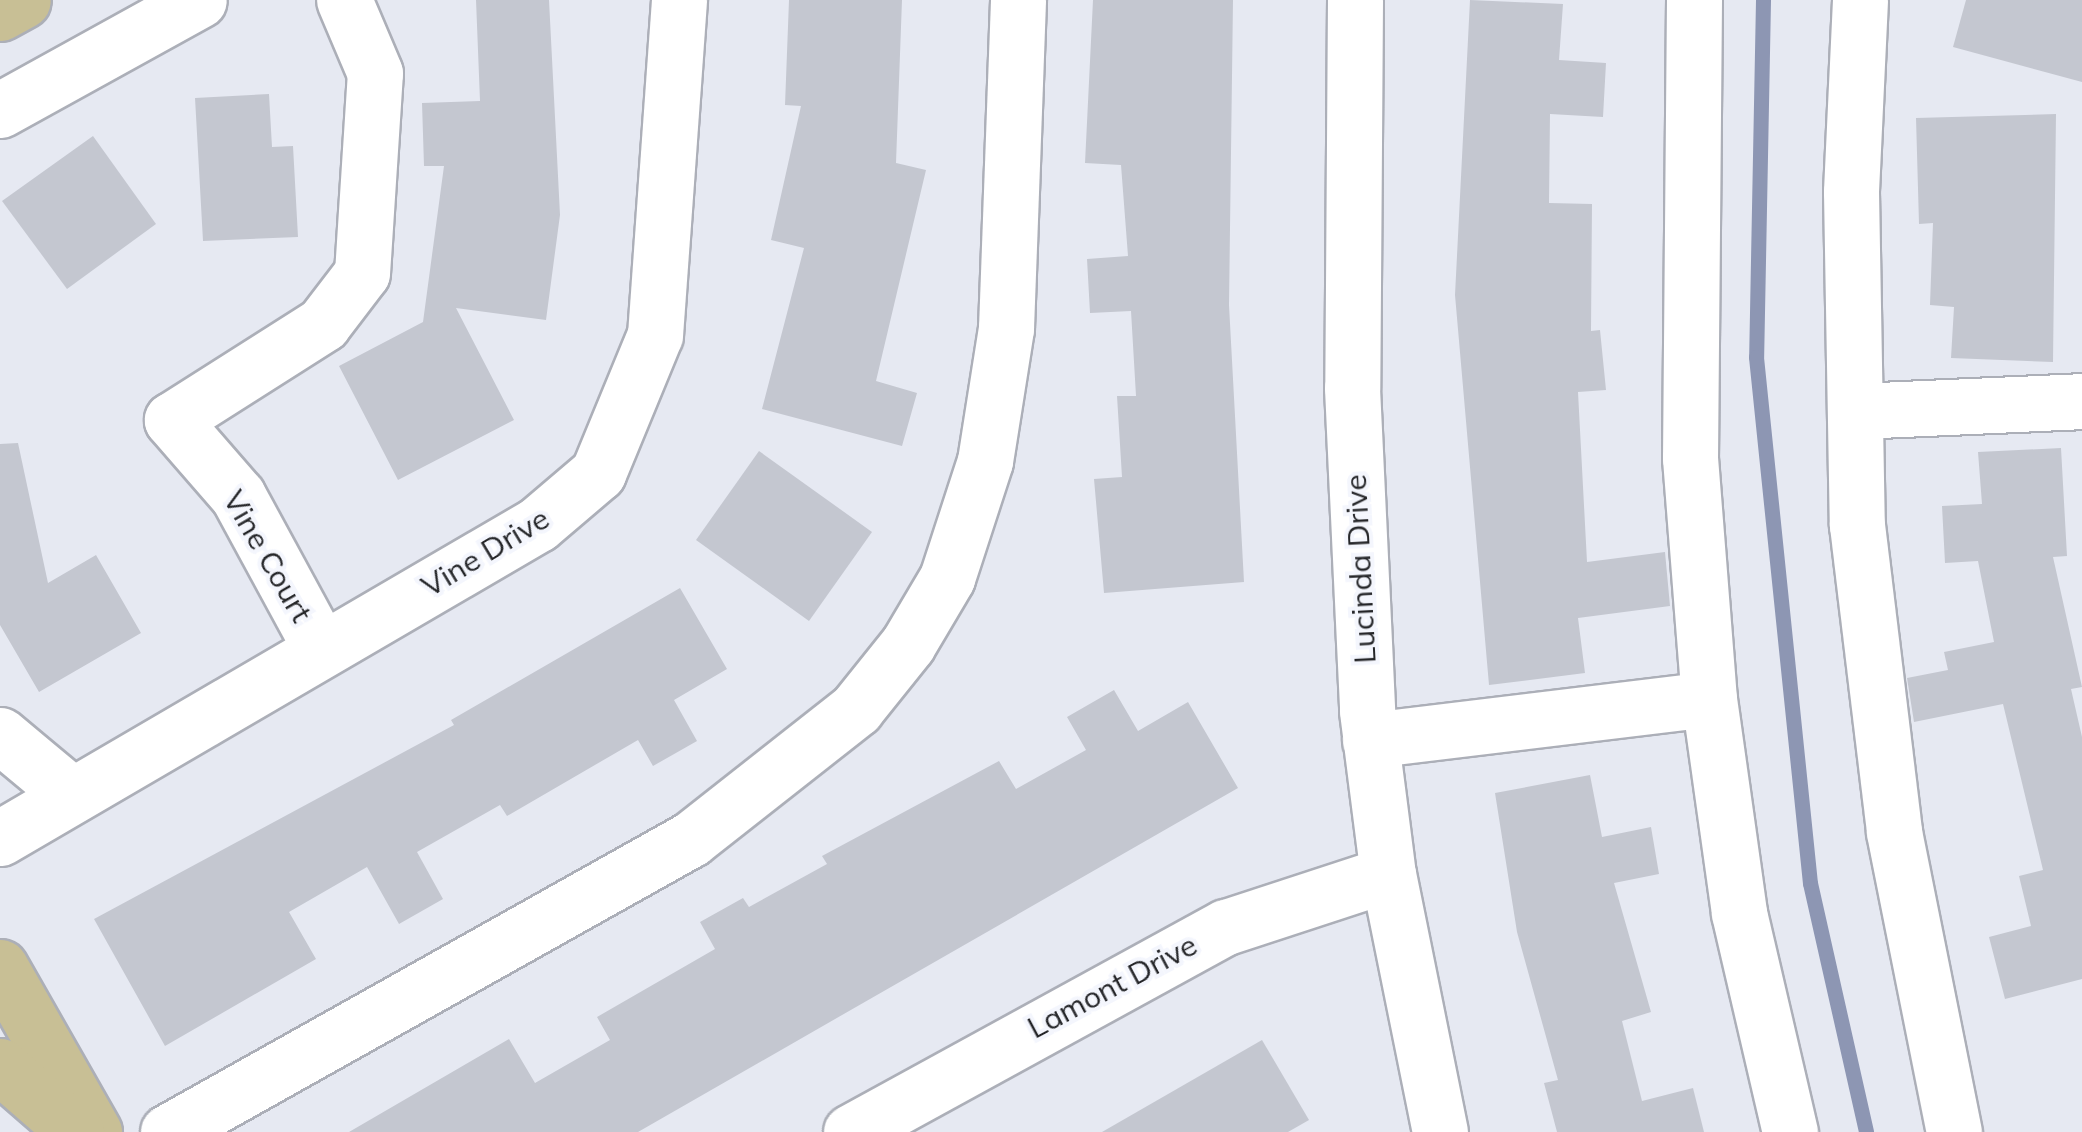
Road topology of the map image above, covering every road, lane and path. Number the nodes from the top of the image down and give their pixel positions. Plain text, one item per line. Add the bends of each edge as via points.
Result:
1 (23, 0) edge
2 (198, 0) edge
3 (344, 0) edge
4 (679, 0) edge
5 (1018, 0) edge
6 (1356, 0) edge
7 (1694, 0) edge
8 (1860, 0) edge
9 (0, 13) edge
10 (0, 110) edge
11 (2082, 400) edge
12 (1856, 411) junction
13 (321, 649) junction
14 (1709, 699) junction
15 (0, 735) edge
16 (1370, 740) junction
17 (72, 795) junction
18 (0, 838) edge
19 (1388, 874) junction
20 (0, 967) edge
21 (0, 1066) edge
22 (76, 1132) edge
23 (94, 1132) edge
24 (168, 1132) edge
25 (851, 1132) edge
26 (1440, 1132) edge
27 (1790, 1132) edge
28 (1954, 1132) edge

1 - 9 main road
2 - 10 street
3 - 13 street, Vine Court via 375,73 362,273 323,324 172,420 238,496
4 - 13 street, Vine Drive via 654,336 598,473 538,524
5 - 24 street via 1006,328 985,461 947,578 908,644 856,709 691,839
6 - 16 street, Lucinda Drive via 1352,388
7 - 14 street via 1690,458
8 - 12 street via 1851,192
11 - 12 street
12 - 28 street via 1857,525 1894,832
13 - 17 street, Vine Drive
14 - 16 street
14 - 27 street via 1739,913
15 - 17 street
16 - 19 street, Lucinda Drive
17 - 18 street, Vine Drive
19 - 25 street, Lamont Drive via 1226,927
19 - 26 street, Lucinda Drive
20 - 23 main road
21 - 22 main road

